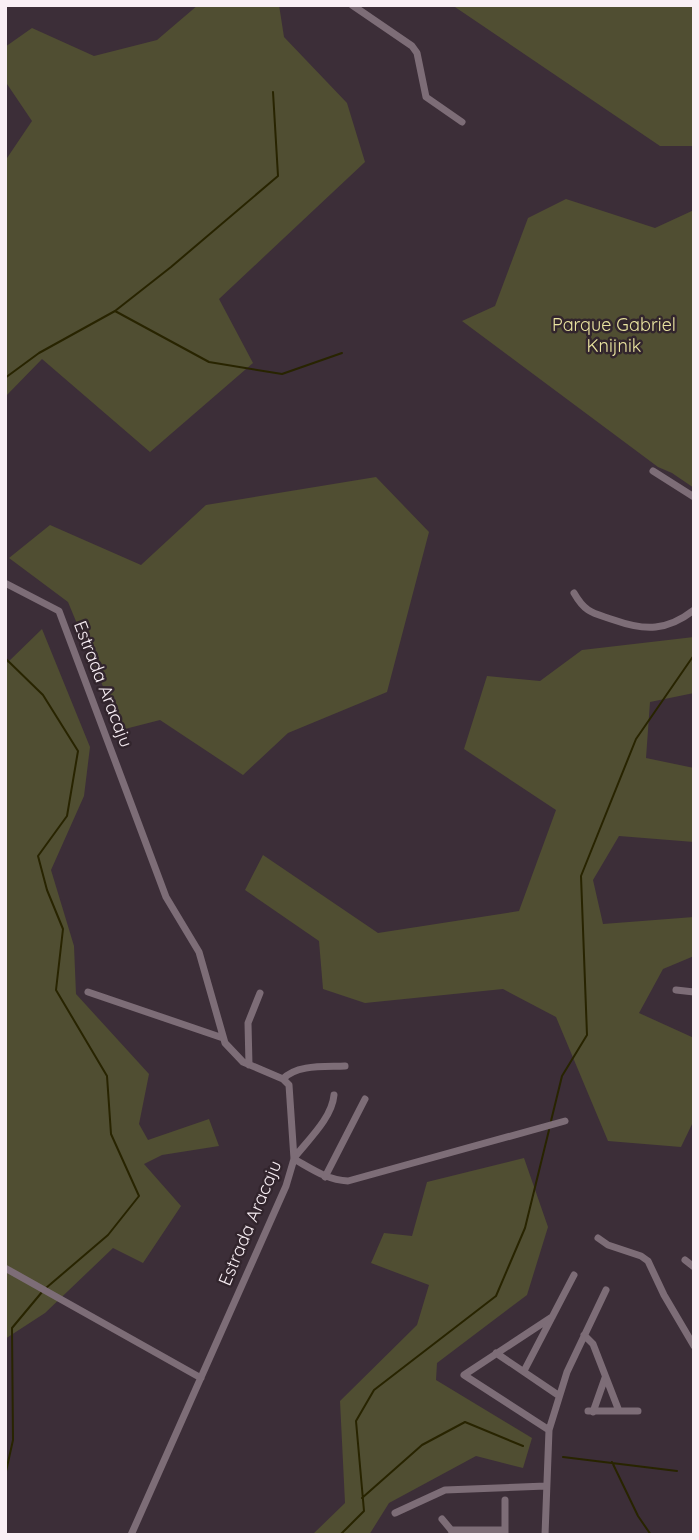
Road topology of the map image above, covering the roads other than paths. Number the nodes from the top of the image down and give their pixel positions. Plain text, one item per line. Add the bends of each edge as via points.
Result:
1 (352, 5) edge
2 (461, 122) dead end
3 (653, 471) dead end
4 (694, 497) edge
5 (5, 583) edge
6 (574, 593) dead end
7 (694, 610) edge
8 (676, 990) dead end
9 (88, 992) dead end
10 (694, 992) edge
11 (260, 993) dead end
12 (223, 1038) junction
13 (249, 1065) junction
14 (345, 1066) dead end
15 (283, 1079) junction
16 (334, 1094) dead end
17 (365, 1099) dead end
18 (565, 1121) dead end
19 (294, 1159) junction
20 (325, 1177) junction
21 (598, 1238) dead end
22 (685, 1260) dead end
23 (694, 1267) edge
24 (5, 1269) edge
25 (574, 1275) dead end
26 (606, 1290) dead end
27 (552, 1317) junction
28 (584, 1335) junction
29 (694, 1346) edge
30 (496, 1353) junction
31 (524, 1371) junction
32 (201, 1377) junction
33 (605, 1378) junction
34 (558, 1395) junction
35 (638, 1410) dead end
36 (619, 1411) junction
37 (549, 1430) junction
38 (546, 1486) junction
39 (505, 1500) dead end
40 (395, 1513) dead end
41 (442, 1519) dead end
42 (452, 1532) edge
43 (505, 1532) edge
44 (131, 1535) edge
45 (545, 1535) edge

1 - 2 street via 412,46 426,97
3 - 4 street
5 - 12 street, Estrada Aracaju via 59,611 166,897 199,952
6 - 7 street via 591,613 634,628 674,623
8 - 10 street
9 - 12 street
11 - 13 street via 248,1023
12 - 13 street, Estrada Aracaju
13 - 15 street, Estrada Aracaju
14 - 15 street via 300,1070
15 - 19 street, Estrada Aracaju via 289,1085
16 - 19 street via 328,1113
17 - 20 street
18 - 20 street via 366,1177 348,1181
19 - 20 street
19 - 32 street, Estrada Aracaju
21 - 29 street via 648,1261
22 - 23 street
24 - 32 street
25 - 27 street
26 - 28 street
27 - 30 street
27 - 31 street
28 - 33 street via 593,1344
28 - 34 street
30 - 31 street
30 - 37 street via 464,1375
31 - 34 street
32 - 44 street, Estrada Aracaju
33 - 36 street
33 - 36 street via 590,1411
34 - 37 street
35 - 36 street
37 - 38 street
38 - 40 street via 445,1490
38 - 45 street
39 - 43 street
41 - 42 street
42 - 43 street

